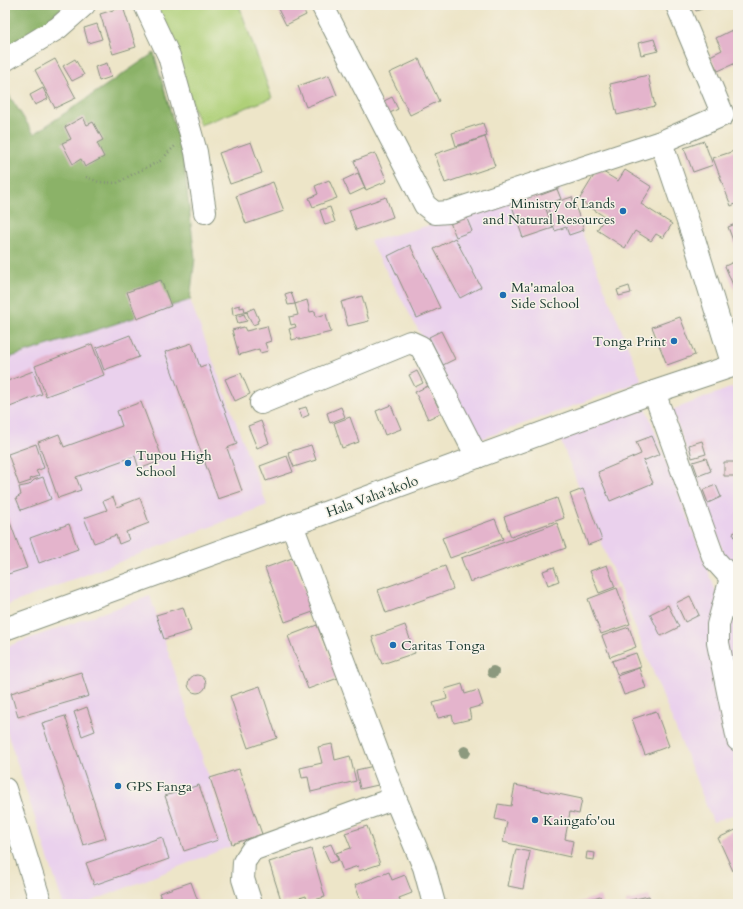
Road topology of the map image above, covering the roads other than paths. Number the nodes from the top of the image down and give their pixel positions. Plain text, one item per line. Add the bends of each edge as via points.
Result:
1 (84, 5) edge
2 (145, 5) edge
3 (322, 5) edge
4 (677, 5) edge
5 (5, 60) edge
6 (730, 113) edge
7 (661, 142) junction
8 (205, 212) dead end
9 (736, 365) edge
10 (654, 392) junction
11 (261, 403) dead end
12 (477, 457) junction
13 (292, 525) junction
14 (735, 577) edge
15 (5, 628) edge
16 (738, 740) edge
17 (5, 789) edge
18 (396, 798) junction
19 (41, 904) edge
20 (251, 904) edge
21 (434, 904) edge

1 - 5 street via 58,28
2 - 8 street via 169,56 196,152
3 - 7 street via 425,205 435,213 449,212
4 - 6 street
6 - 7 street
7 - 9 street
9 - 10 street, Hala Vaha'akolo
10 - 12 street, Hala Vaha'akolo
10 - 14 street via 714,559
11 - 12 street via 410,342 421,347
12 - 13 street, Hala Vaha'akolo
13 - 15 street, Hala Vaha'akolo
13 - 18 street
14 - 16 street via 718,625 718,642
17 - 19 street
18 - 20 street via 252,850 244,862 243,879
18 - 21 street via 424,867

